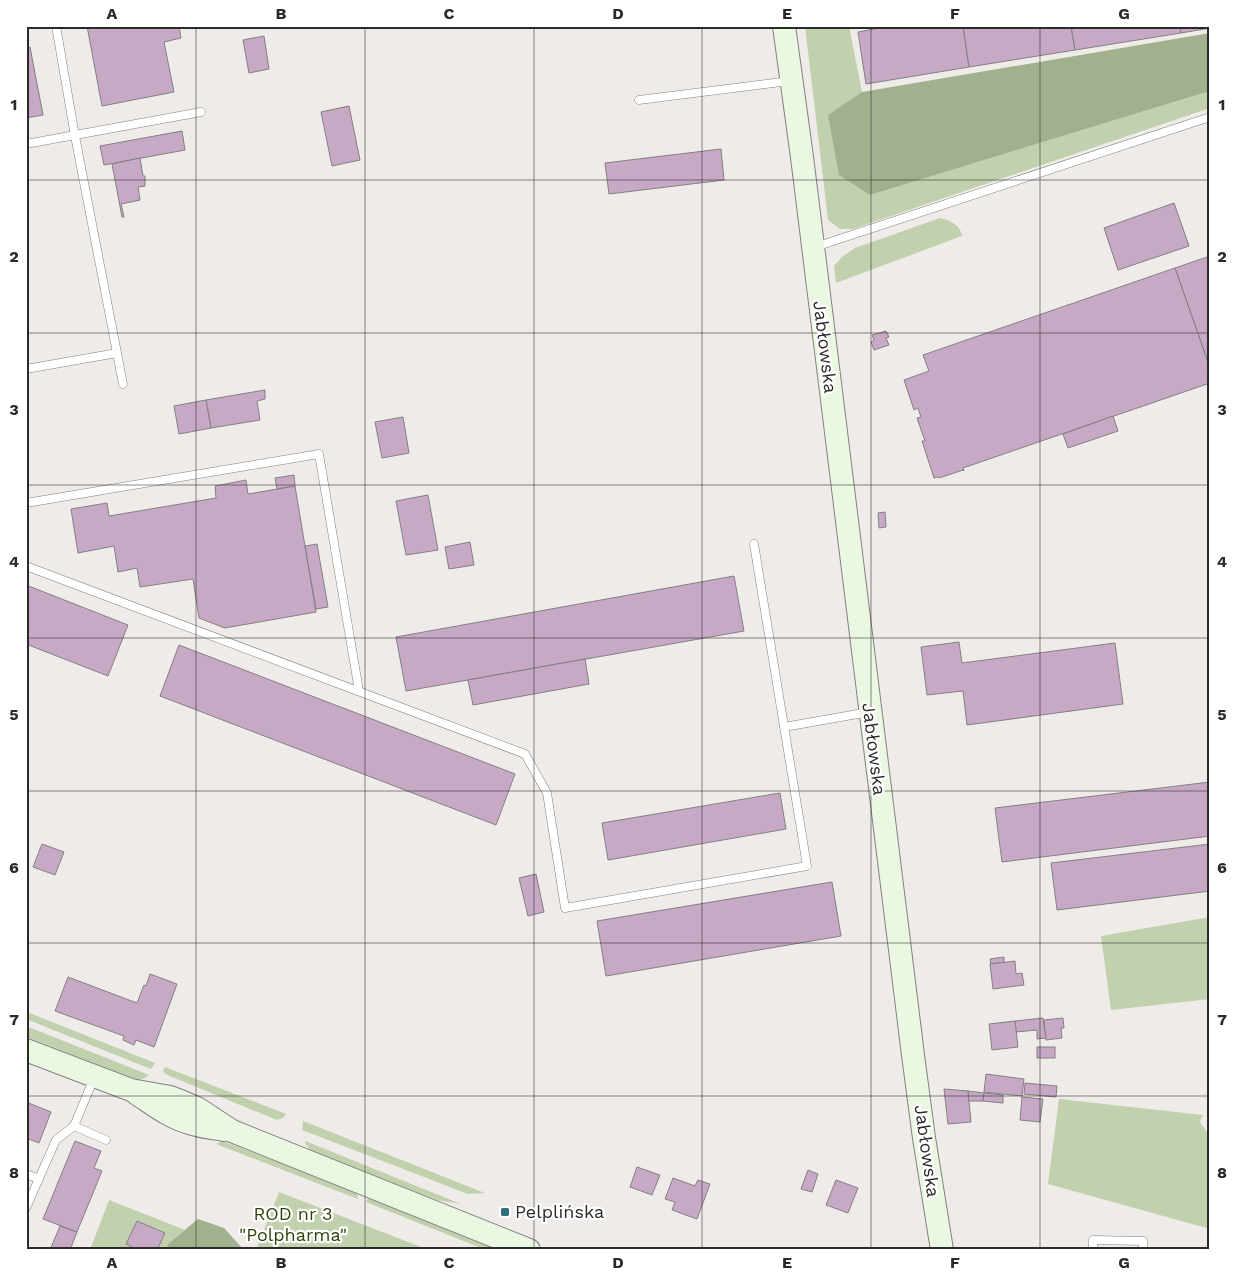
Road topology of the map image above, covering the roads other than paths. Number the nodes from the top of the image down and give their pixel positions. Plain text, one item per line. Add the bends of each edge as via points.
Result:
1 (56, 26) edge
2 (784, 26) edge
3 (791, 80) junction
4 (639, 100) dead end
5 (201, 112) dead end
6 (1210, 117) edge
7 (75, 136) junction
8 (26, 144) edge
9 (812, 248) junction
10 (117, 353) junction
11 (26, 370) edge
12 (123, 384) dead end
13 (26, 503) edge
14 (754, 544) dead end
15 (26, 566) edge
16 (359, 691) junction
17 (869, 712) junction
18 (784, 727) junction
19 (26, 1050) edge
20 (95, 1076) junction
21 (74, 1126) junction
22 (106, 1140) dead end
23 (26, 1174) edge
24 (39, 1179) junction
25 (26, 1208) edge
26 (529, 1250) edge
27 (942, 1250) edge
28 (1093, 1250) edge
29 (1143, 1250) edge

1 - 7 lane
2 - 3 main road, Jabłowska
3 - 4 lane
3 - 9 main road, Jabłowska
5 - 7 lane
6 - 9 lane
7 - 8 lane
7 - 10 lane
9 - 17 main road, Jabłowska
10 - 11 lane
10 - 12 lane
13 - 16 lane via 319,454
14 - 18 lane
15 - 16 lane
16 - 18 lane via 525,754 547,793 565,908 807,866
17 - 18 lane
17 - 27 main road, Jabłowska via 924,1138
19 - 20 main road
20 - 21 lane
20 - 26 main road via 131,1090 176,1119 232,1131
21 - 22 lane
21 - 24 lane via 56,1140
23 - 24 lane
24 - 25 lane
28 - 29 lane via 1093,1240 1143,1241

